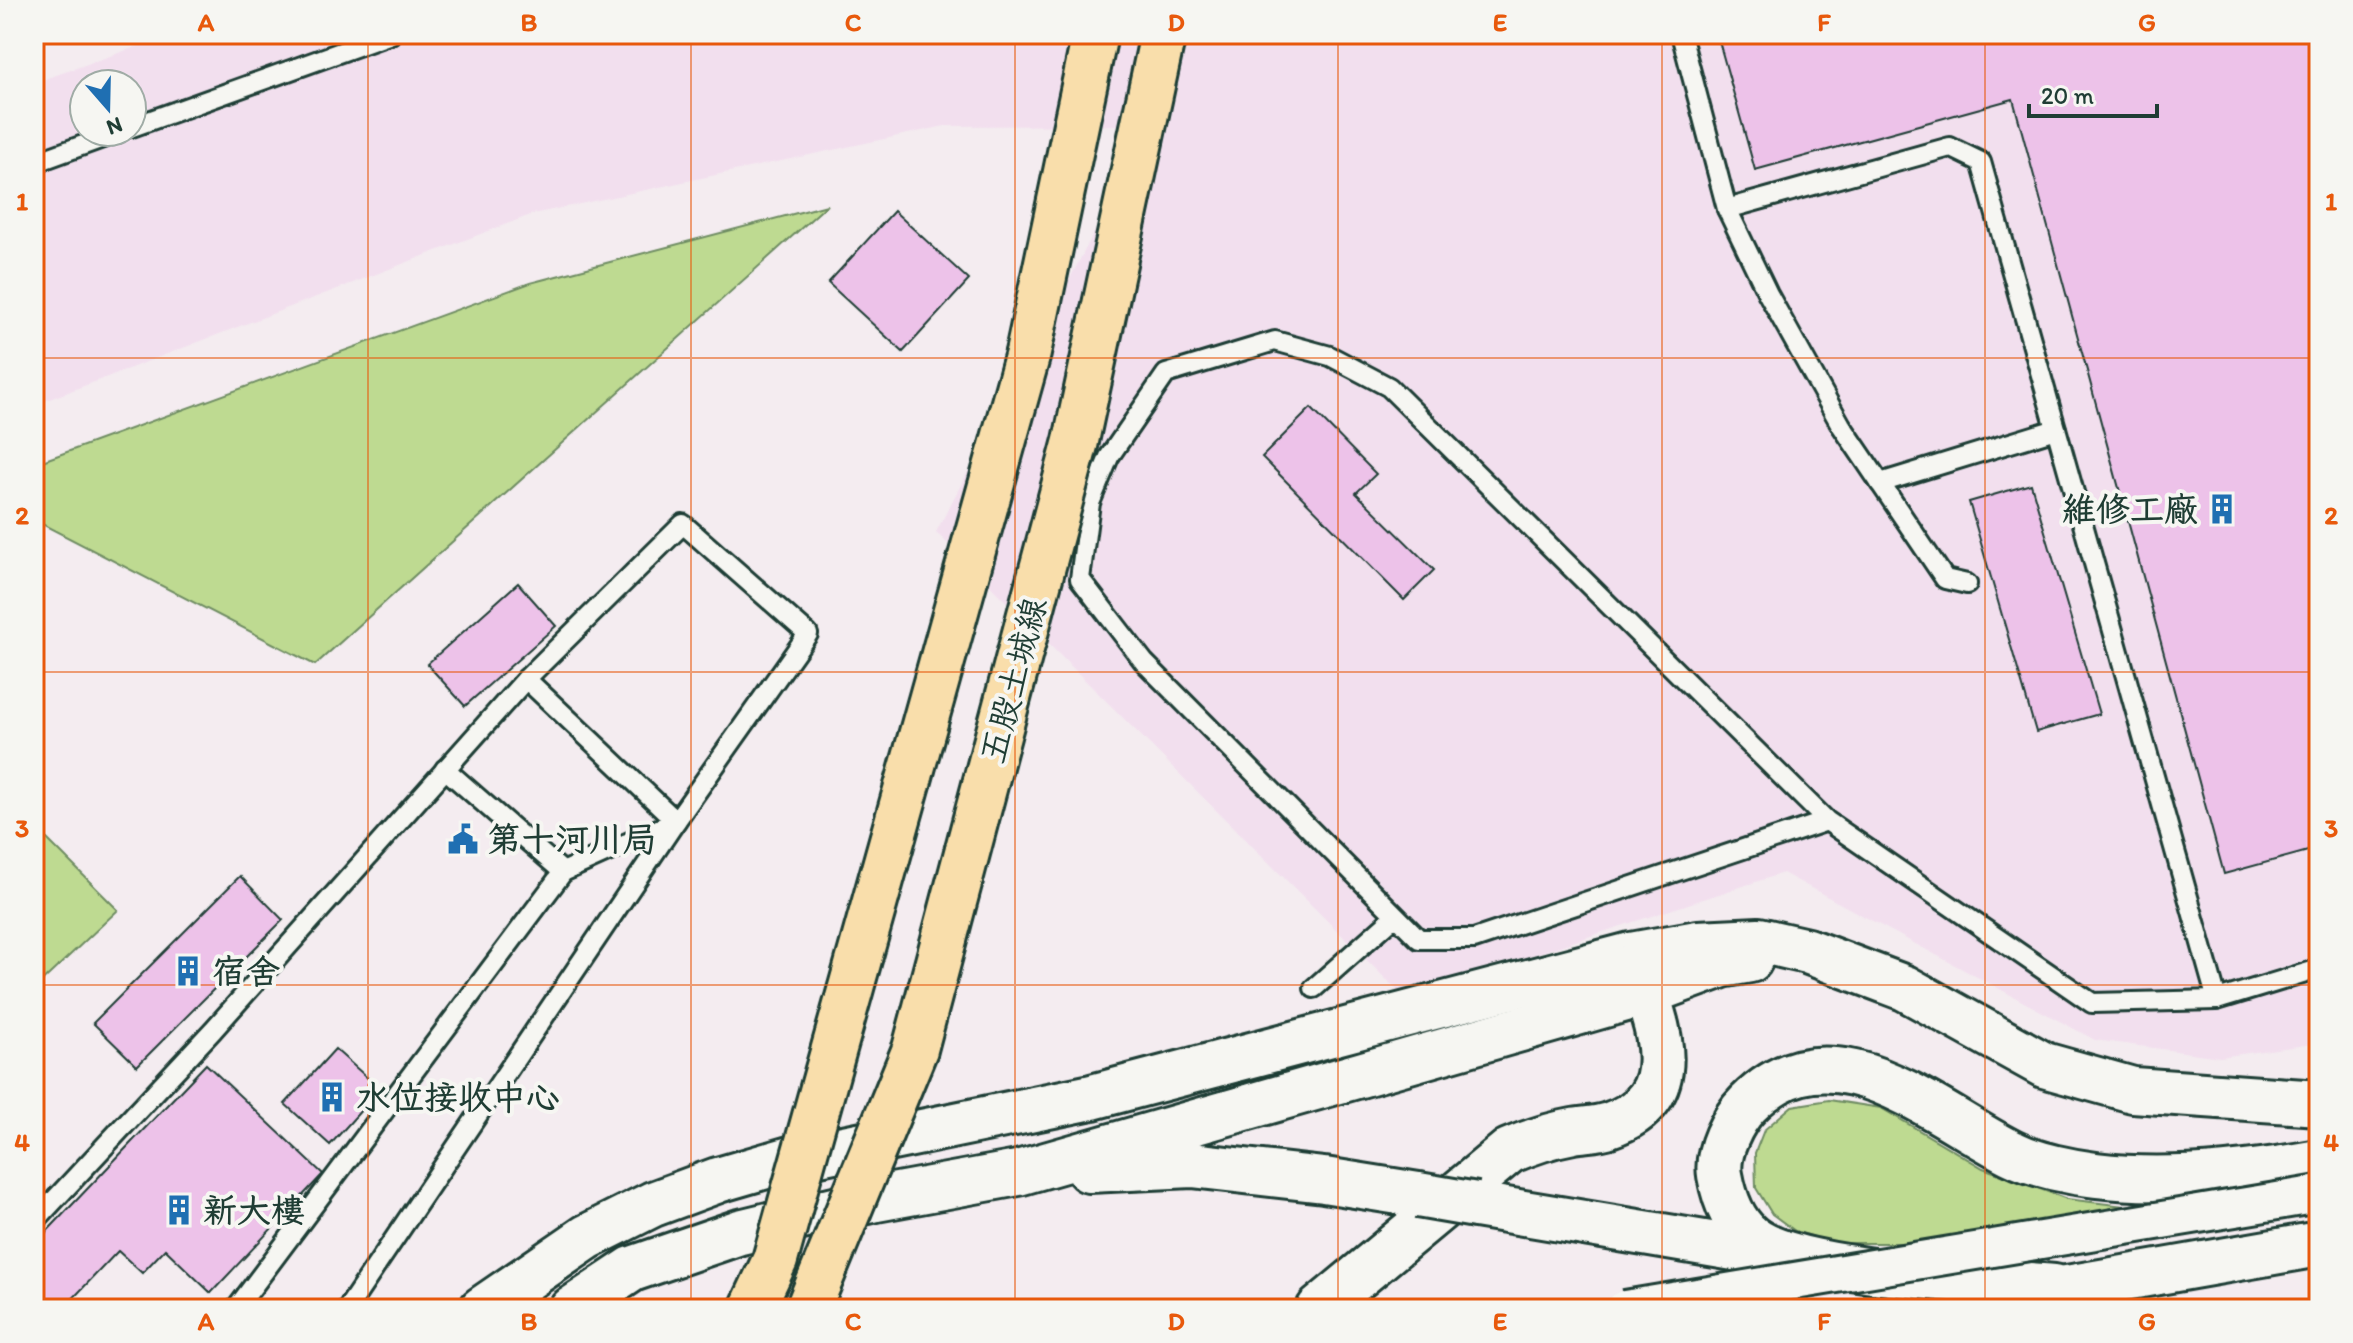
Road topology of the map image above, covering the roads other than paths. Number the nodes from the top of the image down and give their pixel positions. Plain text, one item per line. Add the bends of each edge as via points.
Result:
1 (391, 34) edge
2 (1095, 34) edge
3 (1163, 34) edge
4 (1681, 34) edge
5 (148, 121) edge
6 (75, 148) edge
7 (34, 163) edge
8 (1727, 209) junction
9 (2056, 429) junction
10 (1880, 483) junction
11 (1967, 584) dead end
12 (526, 679) junction
13 (445, 769) junction
14 (676, 821) junction
15 (1827, 821) junction
16 (563, 872) junction
17 (1394, 917) junction
18 (2319, 969) edge
19 (1638, 974) junction
20 (1314, 988) dead end
21 (2217, 1000) junction
22 (2319, 1103) edge
23 (2319, 1162) edge
24 (1018, 1173) junction
25 (2319, 1194) edge
26 (34, 1222) edge
27 (2319, 1244) edge
28 (1786, 1256) junction
29 (2054, 1287) junction
30 (236, 1309) edge
31 (347, 1309) edge
32 (482, 1309) edge
33 (572, 1309) edge
34 (752, 1309) edge
35 (808, 1309) edge
36 (1319, 1309) edge
37 (1625, 1309) edge
38 (1971, 1309) edge

1 - 5 lane
2 - 34 highway, bridge via 1028,353 779,1245
3 - 35 highway, 五股土城線, bridge via 1076,441 915,1049
4 - 8 lane
6 - 7 lane
8 - 9 lane via 1950,147 1981,162
8 - 10 lane via 1841,425
9 - 10 lane
9 - 21 lane
10 - 11 lane via 1945,579
12 - 13 lane
12 - 14 lane
12 - 14 lane via 683,524 808,634
13 - 16 lane
13 - 26 lane
14 - 16 lane
14 - 31 lane
15 - 17 lane via 1474,939 1419,939
15 - 17 lane via 1389,387 1330,356 1275,341 1166,374 1109,457 1090,503 1080,579 1144,662
15 - 21 lane via 2092,1003
16 - 30 lane
17 - 20 lane
18 - 21 lane
19 - 22 main road via 1807,951 1905,988 2044,1065 2133,1090
19 - 24 main road
19 - 32 main road via 790,1159 653,1204 587,1237
19 - 36 main road via 1662,1040 1659,1081 1639,1111 1609,1126 1535,1140 1509,1151
23 - 28 main road via 2180,1179 2095,1175 2017,1156 1896,1087 1852,1071 1791,1074 1762,1090 1738,1114 1718,1166 1725,1200 1750,1237
24 - 28 main road, bridge via 1192,1165 1324,1180
24 - 33 main road via 876,1199 740,1232 632,1269
25 - 37 street, bridge
27 - 29 main road
28 - 29 main road
29 - 38 main road

